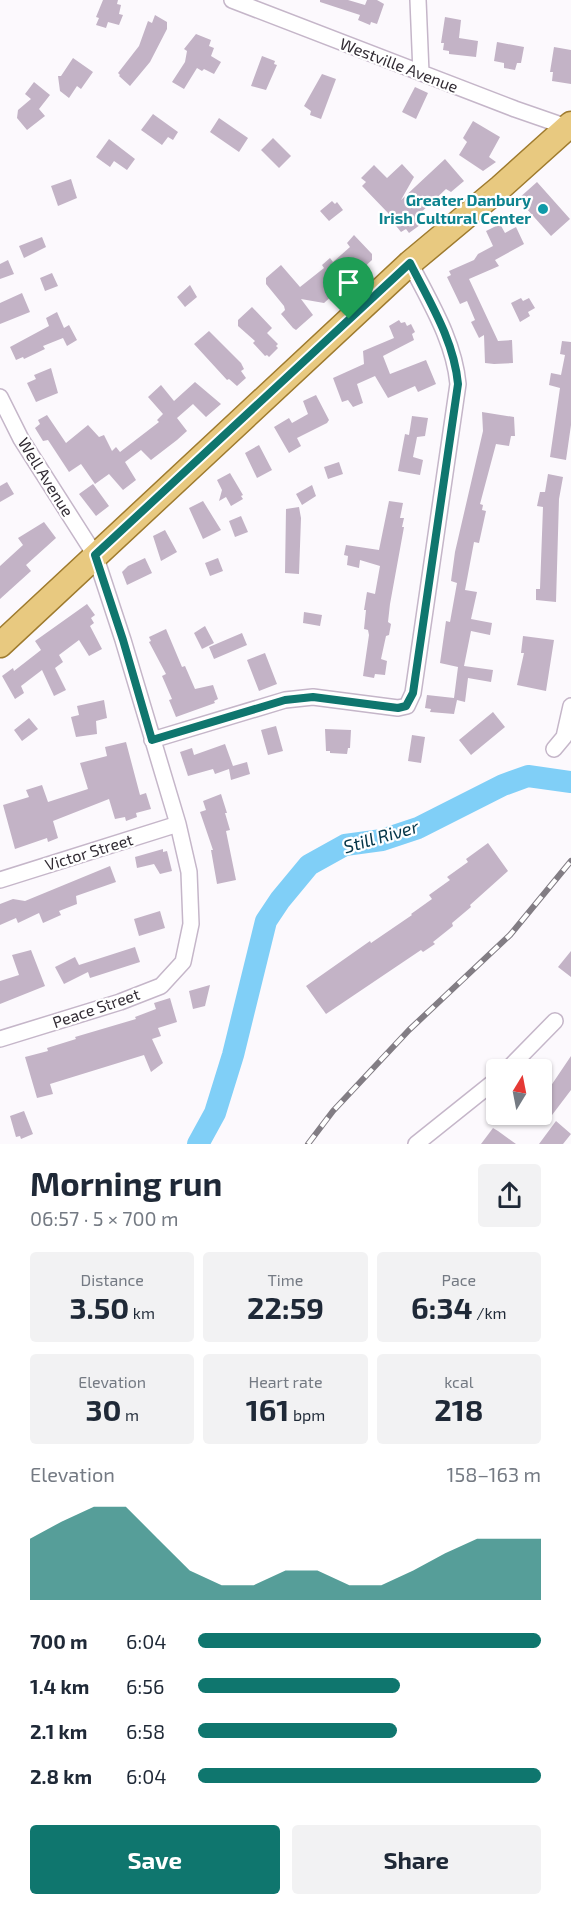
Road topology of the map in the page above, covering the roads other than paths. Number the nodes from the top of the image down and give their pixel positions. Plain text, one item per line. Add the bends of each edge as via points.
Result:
1 (232, 0) edge
2 (418, 0) edge
3 (421, 73) junction
4 (569, 125) edge
5 (410, 263) junction
6 (0, 398) edge
7 (95, 555) junction
8 (0, 645) edge
9 (571, 706) edge
10 (152, 740) junction
11 (554, 749) dead end
12 (178, 824) junction
13 (0, 880) edge
14 (183, 962) joint
15 (555, 1021) dead end
16 (0, 1039) edge
17 (518, 1059) edge
18 (486, 1088) edge
19 (416, 1144) edge

1 - 3 street, Westville Avenue
2 - 3 street
3 - 4 street, Westville Avenue
4 - 5 main road
5 - 7 main road
5 - 10 street via 446,336 458,384 413,693 406,706 313,697 285,700
6 - 7 street, Well Avenue via 21,439
7 - 8 main road
7 - 10 street, Well Avenue
9 - 11 street via 564,737
10 - 12 street, Well Avenue
12 - 13 street, Victor Street
12 - 14 street, Well Avenue via 189,872 191,914
14 - 16 street, Peace Street via 161,986
15 - 17 street
18 - 19 street

